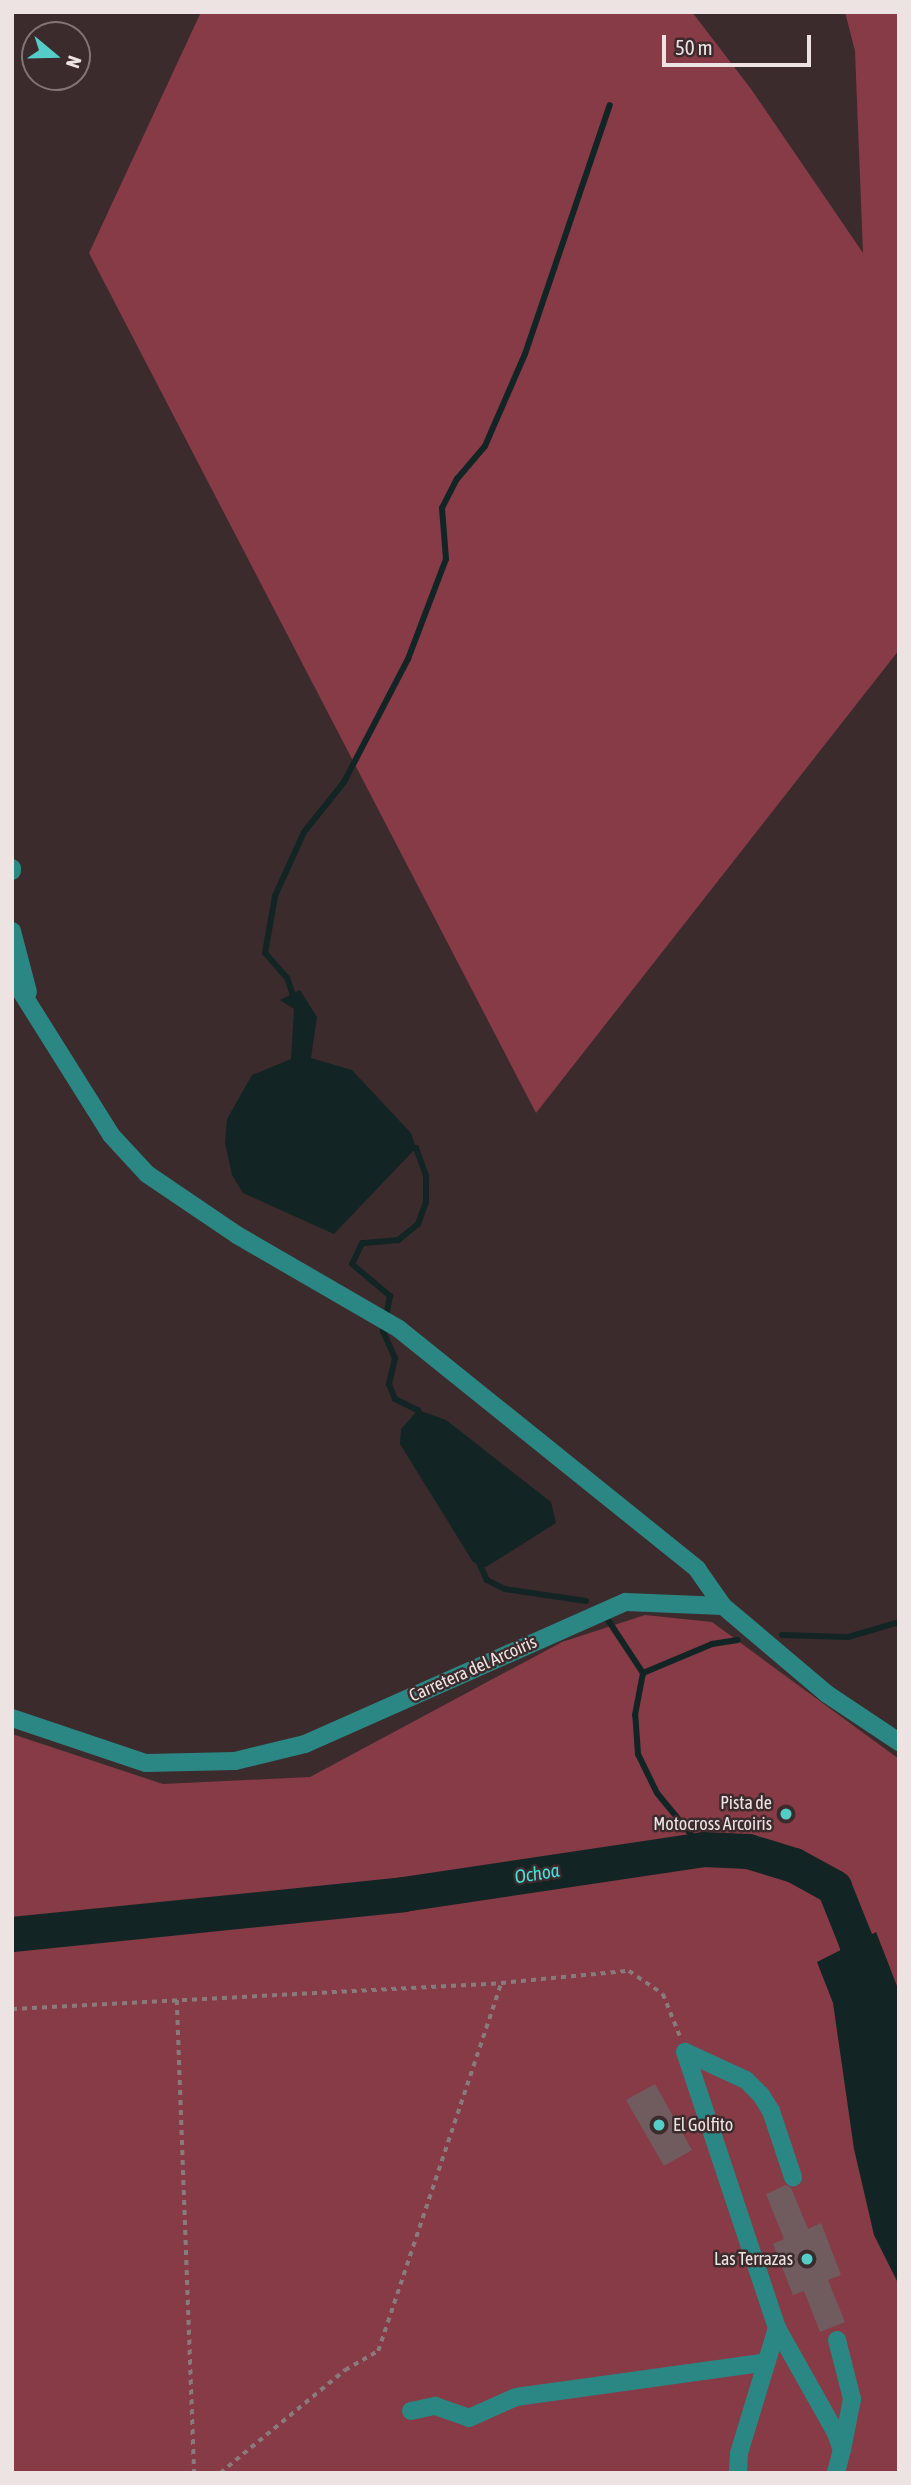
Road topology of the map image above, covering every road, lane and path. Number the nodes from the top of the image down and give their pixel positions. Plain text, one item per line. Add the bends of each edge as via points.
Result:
1 (12, 931) edge
2 (12, 977) edge
3 (35, 1019) junction
4 (723, 1606) junction
5 (12, 1718) edge
6 (899, 1742) edge
7 (501, 1983) junction
8 (177, 2000) junction
9 (12, 2009) edge
10 (685, 2052) junction
11 (793, 2177) dead end
12 (777, 2328) junction
13 (837, 2340) dead end
14 (766, 2362) junction
15 (411, 2411) dead end
16 (842, 2450) junction
17 (194, 2473) edge
18 (220, 2473) edge
19 (738, 2473) edge
20 (836, 2473) edge

1 - 3 street
2 - 3 street
3 - 4 street via 111,1135 147,1174 237,1235 396,1327 697,1569
4 - 5 street, Carretera del Arcoiris via 626,1602 305,1744 235,1761 146,1763
4 - 6 street via 827,1694
7 - 8 path
7 - 10 path via 629,1971 663,1994
7 - 18 path via 378,2351 345,2370
8 - 9 path
8 - 17 path
10 - 11 street via 746,2080 761,2095
10 - 12 street
12 - 14 street
12 - 16 street
13 - 16 street via 852,2399
14 - 15 street via 516,2397 469,2418 435,2406
14 - 19 street via 739,2453
16 - 20 street

